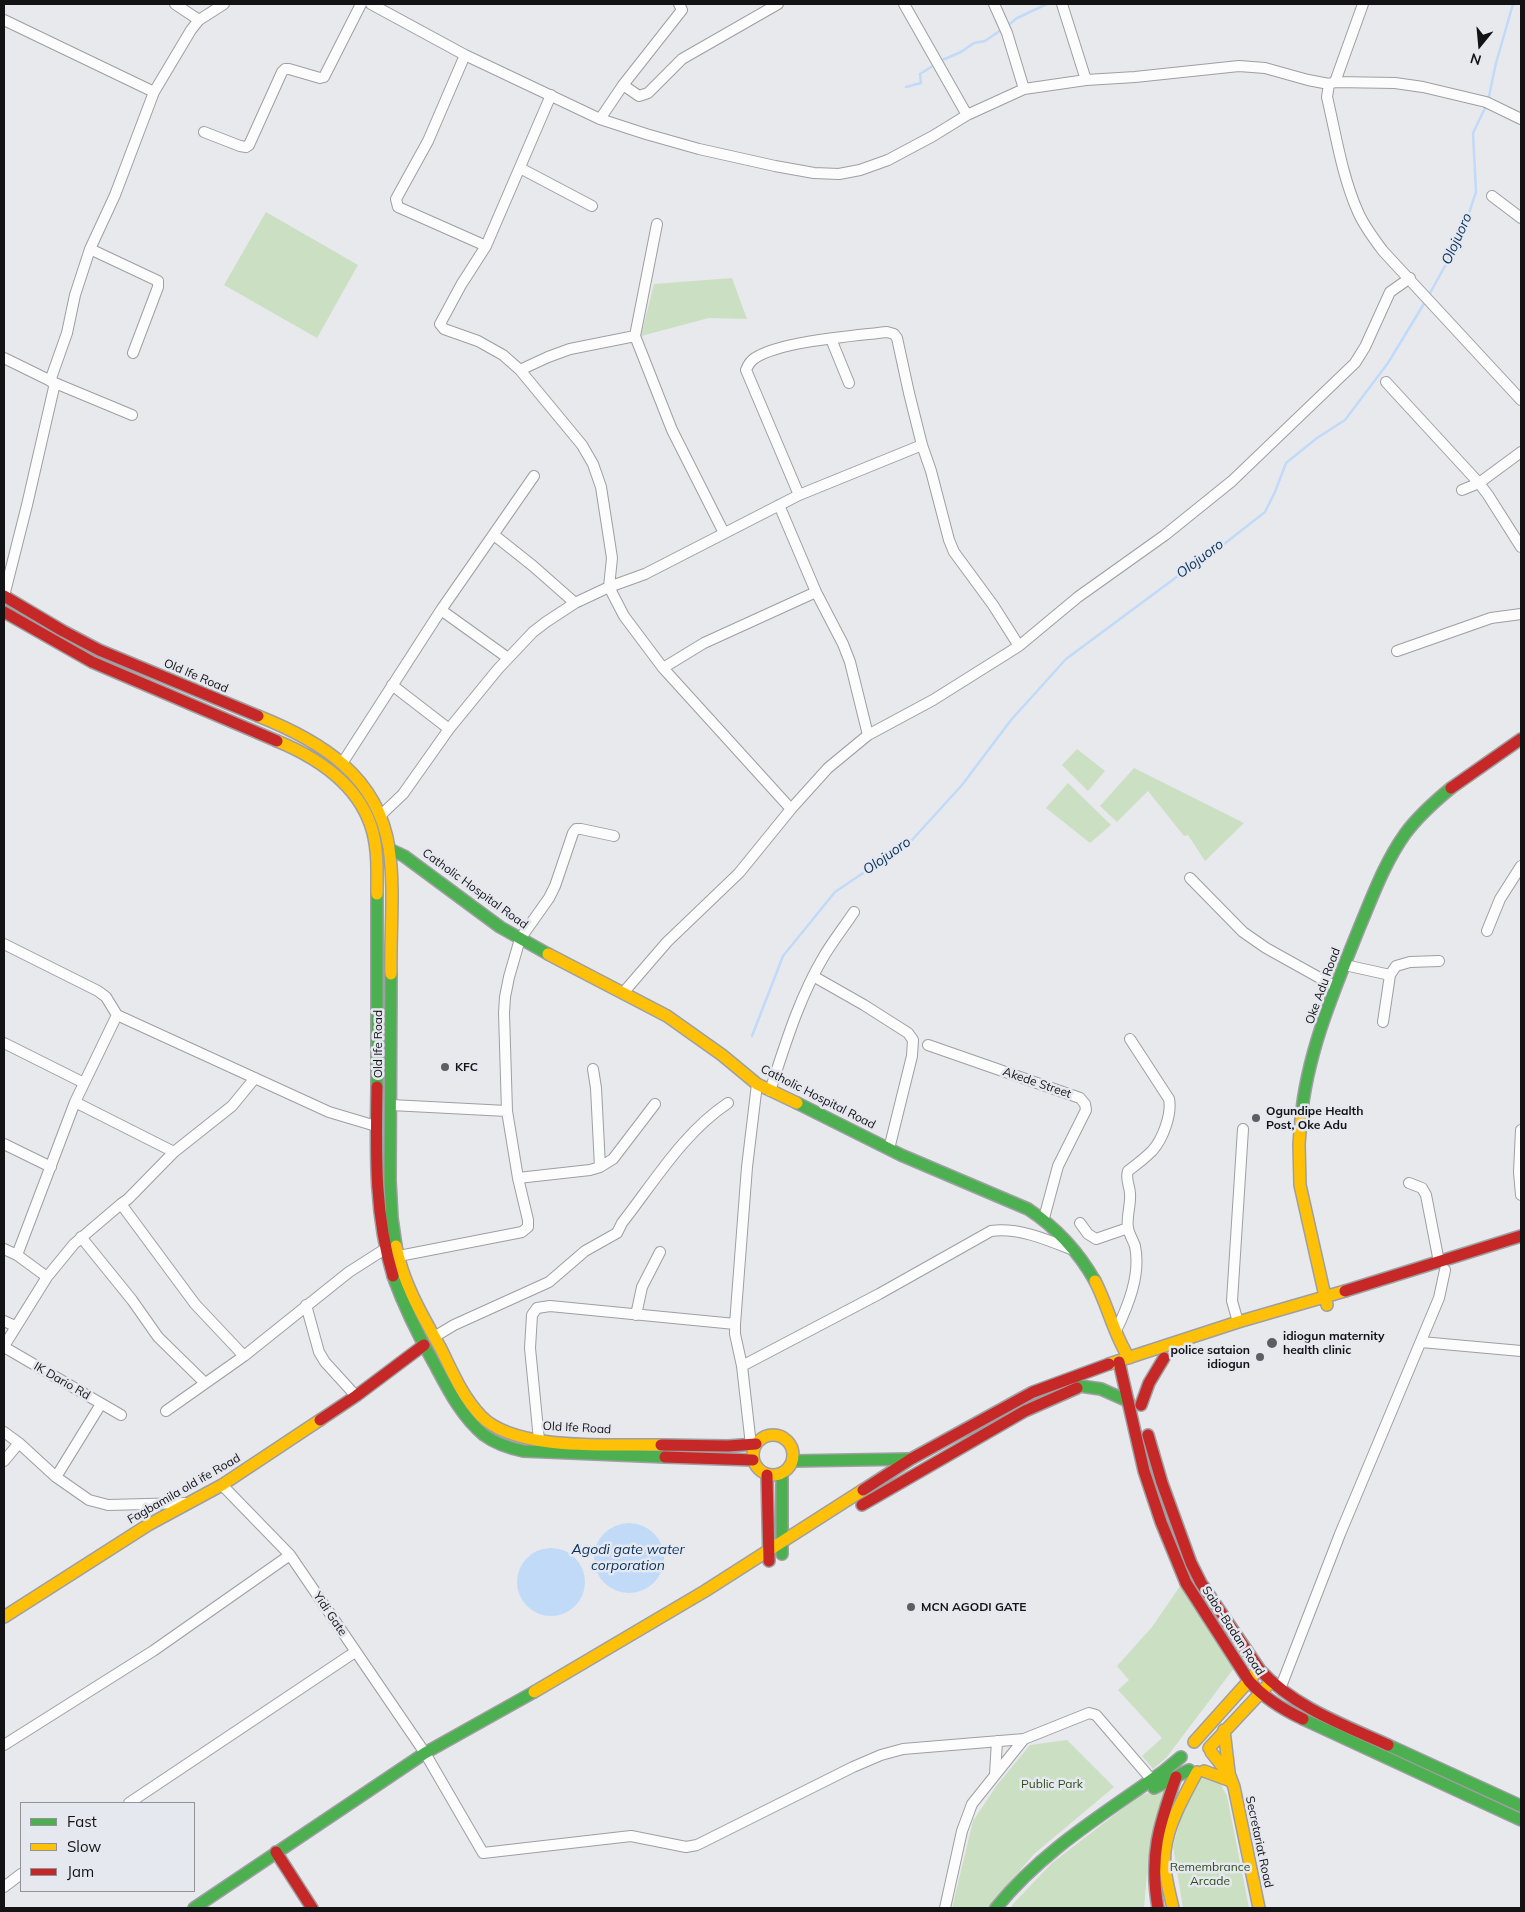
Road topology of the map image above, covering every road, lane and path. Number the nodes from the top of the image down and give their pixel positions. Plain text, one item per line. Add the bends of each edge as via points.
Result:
1 (175, 4) edge
2 (224, 4) edge
3 (361, 4) edge
4 (371, 4) edge
5 (679, 4) edge
6 (778, 4) edge
7 (904, 4) edge
8 (994, 4) edge
9 (1062, 4) edge
10 (1363, 4) edge
11 (4, 20) edge
12 (200, 20) junction
13 (465, 55) junction
14 (1086, 80) junction
15 (1332, 83) junction
16 (623, 84) junction
17 (1024, 89) junction
18 (154, 92) junction
19 (551, 96) junction
20 (967, 115) junction
21 (600, 119) junction
22 (1521, 119) edge
23 (204, 132) dead end
24 (520, 168) junction
25 (1492, 196) dead end
26 (592, 206) dead end
27 (1521, 218) edge
28 (657, 224) dead end
29 (486, 246) junction
30 (90, 249) junction
31 (1413, 283) junction
32 (635, 336) junction
33 (831, 339) junction
34 (133, 354) dead end
35 (4, 358) edge
36 (520, 370) junction
37 (53, 382) junction
38 (1386, 382) dead end
39 (849, 383) dead end
40 (1521, 400) edge
41 (132, 415) dead end
42 (922, 445) junction
43 (1521, 452) edge
44 (534, 476) dead end
45 (1478, 483) junction
46 (1462, 490) dead end
47 (799, 494) junction
48 (778, 505) junction
49 (724, 533) junction
50 (494, 536) junction
51 (1521, 547) edge
52 (609, 587) junction
53 (816, 592) junction
54 (4, 596) edge
55 (575, 603) junction
56 (441, 610) junction
57 (4, 612) edge
58 (1521, 614) edge
59 (1020, 646) junction
60 (1397, 651) dead end
61 (508, 658) junction
62 (663, 668) junction
63 (392, 685) junction
64 (449, 729) junction
65 (868, 735) junction
66 (1521, 739) edge
67 (343, 762) junction
68 (790, 809) junction
69 (381, 814) junction
70 (614, 836) dead end
71 (389, 849) junction
72 (1521, 866) edge
73 (1190, 878) dead end
74 (854, 912) dead end
75 (1487, 931) dead end
76 (520, 939) junction
77 (4, 944) edge
78 (1439, 961) dead end
79 (1345, 965) junction
80 (1390, 975) junction
81 (813, 976) junction
82 (1336, 987) junction
83 (623, 994) junction
84 (117, 1015) junction
85 (1383, 1022) dead end
86 (1130, 1039) dead end
87 (4, 1043) edge
88 (928, 1045) dead end
89 (593, 1069) dead end
90 (256, 1078) junction
91 (84, 1083) junction
92 (757, 1084) junction
93 (770, 1091) junction
94 (75, 1102) junction
95 (728, 1103) dead end
96 (656, 1104) dead end
97 (391, 1105) junction
98 (507, 1111) junction
99 (376, 1126) junction
100 (1243, 1129) dead end
101 (1521, 1130) edge
102 (4, 1144) edge
103 (890, 1149) junction
104 (174, 1152) junction
105 (375, 1166) junction
106 (389, 1166) junction
107 (51, 1167) junction
108 (600, 1168) junction
109 (518, 1178) junction
110 (1408, 1183) dead end
111 (1521, 1195) edge
112 (121, 1204) junction
113 (1044, 1218) junction
114 (1080, 1223) dead end
115 (1128, 1228) junction
116 (1521, 1236) edge
117 (81, 1237) junction
118 (1521, 1246) edge
119 (4, 1249) edge
120 (385, 1249) junction
121 (1076, 1251) junction
122 (660, 1252) dead end
123 (17, 1255) junction
124 (398, 1256) junction
125 (1442, 1266) junction
126 (47, 1277) junction
127 (1325, 1301) junction
128 (306, 1305) junction
129 (636, 1314) junction
130 (4, 1321) edge
131 (1238, 1322) junction
132 (734, 1324) junction
133 (15, 1326) junction
134 (1116, 1331) junction
135 (434, 1337) junction
136 (1421, 1342) junction
137 (424, 1345) junction
138 (4, 1347) edge
139 (1521, 1351) edge
140 (244, 1356) junction
141 (1164, 1358) junction
142 (1148, 1364) dead end
143 (742, 1366) junction
144 (1120, 1370) junction
145 (205, 1383) junction
146 (1080, 1386) junction
147 (356, 1396) junction
148 (1128, 1401) junction
149 (101, 1404) junction
150 (166, 1411) dead end
151 (121, 1415) dead end
152 (1140, 1415) junction
153 (4, 1432) edge
154 (539, 1440) junction
155 (19, 1443) junction
156 (753, 1444) junction
157 (911, 1459) junction
158 (753, 1460) junction
159 (4, 1461) edge
160 (792, 1462) junction
161 (782, 1473) junction
162 (767, 1475) junction
163 (56, 1477) junction
164 (222, 1485) junction
165 (188, 1503) junction
166 (781, 1548) junction
167 (769, 1550) junction
168 (290, 1556) junction
169 (770, 1562) junction
170 (4, 1617) edge
171 (355, 1652) junction
172 (1260, 1670) junction
173 (1249, 1681) junction
174 (1276, 1685) junction
175 (1260, 1693) junction
176 (1224, 1730) junction
177 (1024, 1739) junction
178 (997, 1741) junction
179 (1194, 1742) junction
180 (4, 1745) edge
181 (1210, 1750) junction
182 (1412, 1756) junction
183 (427, 1757) junction
184 (1181, 1757) junction
185 (1406, 1768) junction
186 (1197, 1771) junction
187 (995, 1774) junction
188 (1176, 1777) junction
189 (1231, 1778) junction
190 (1152, 1780) junction
191 (130, 1802) edge
192 (1521, 1806) edge
193 (1521, 1820) edge
194 (279, 1856) junction
195 (20, 1875) edge
196 (4, 1887) edge
197 (194, 1908) edge
198 (211, 1908) edge
199 (312, 1908) edge
200 (945, 1908) edge
201 (996, 1908) edge
202 (1007, 1908) edge
203 (1158, 1908) edge
204 (1172, 1908) edge
205 (1259, 1908) edge

1 - 12 street
2 - 12 street
3 - 23 street via 324,77 289,69 282,72 250,144 240,146
4 - 13 street
5 - 16 street via 682,10
6 - 16 street via 682,59 643,96 638,96
7 - 20 street
8 - 17 street via 1007,33
9 - 14 street
10 - 15 street
11 - 18 street
12 - 18 street
13 - 19 street
13 - 29 street via 428,141 396,199 398,207
14 - 15 street via 1252,66
14 - 17 street
15 - 22 street via 1395,82 1486,102
15 - 31 street via 1327,97 1358,213 1383,251
16 - 21 street
17 - 20 street
18 - 30 street via 115,195
19 - 21 street
19 - 24 street
20 - 21 street via 888,160 839,174 814,173 709,151
24 - 26 street
24 - 29 street
25 - 27 street
28 - 32 street
29 - 36 street via 440,324 444,329 492,348
30 - 34 street via 158,281
30 - 37 street
31 - 40 street
31 - 59 street via 1390,292 1366,347 1355,363 1232,481 1165,535 1078,597
32 - 36 street via 570,349
32 - 49 street via 672,430
33 - 39 street
33 - 42 street via 887,332 894,334
33 - 47 street via 780,348 755,358 746,370
35 - 37 street
36 - 52 street via 582,445 593,464 601,487 612,558
37 - 41 street
37 - 54 street via 32,487
38 - 45 street
42 - 47 street
42 - 59 street via 954,552
43 - 45 street
44 - 50 street
45 - 46 street
45 - 51 street
47 - 48 street
48 - 49 street
48 - 53 street
49 - 52 street via 645,574
50 - 55 street
50 - 56 street
52 - 55 street
52 - 62 street via 624,616
53 - 62 street via 704,643
53 - 65 street via 850,662
54 - 67 main road, Old Ife Road via 99,650 304,735
55 - 61 street via 533,632
56 - 61 street
56 - 63 street
57 - 99 main road, Old Ife Road via 92,662 299,750 337,777 361,804 369,819 377,850
58 - 60 street via 1491,618
59 - 65 street via 933,700
61 - 64 street
62 - 68 street
63 - 64 street
63 - 67 street
64 - 69 street via 403,794
65 - 68 street via 828,768
66 - 79 main road, Oke Adu Road via 1452,788 1414,822 1388,860
67 - 69 main road, Old Ife Road
68 - 83 street via 739,873 667,942
69 - 71 main road, Old Ife Road
70 - 76 street via 576,829 550,898
71 - 76 main road, Catholic Hospital Road via 404,856
71 - 97 main road, Old Ife Road
72 - 75 street via 1500,899
73 - 82 street via 1243,932
74 - 81 street
76 - 83 main road, Catholic Hospital Road
76 - 98 street via 505,997
77 - 84 street via 98,991 106,997
78 - 80 street via 1396,966
79 - 80 street
79 - 82 main road, Oke Adu Road
80 - 85 street
81 - 93 street via 792,1023
81 - 103 street via 908,1033 913,1040
82 - 127 main road, Oke Adu Road via 1309,1069 1299,1132 1299,1178
83 - 92 main road, Catholic Hospital Road via 667,1016
84 - 90 street
84 - 91 street
86 - 115 street via 1169,1099 1171,1108 1153,1150 1126,1175 1130,1194
87 - 91 street
88 - 113 street, Akede Street via 1080,1098 1085,1104 1083,1119 1058,1166
89 - 108 street
90 - 99 street via 329,1112
90 - 104 street via 232,1106
91 - 94 street
92 - 93 main road, Catholic Hospital Road
92 - 132 street
93 - 103 main road, Catholic Hospital Road
94 - 104 street
94 - 107 street
95 - 135 street via 712,1114 687,1140 617,1232 585,1251 549,1282
96 - 108 street via 613,1159
97 - 98 street
97 - 106 main road, Old Ife Road
98 - 109 street
99 - 105 main road, Old Ife Road
100 - 131 street via 1232,1301
101 - 111 street
102 - 107 street
103 - 113 main road, Catholic Hospital Road
104 - 112 street
105 - 106 main road
105 - 120 main road, Old Ife Road
106 - 124 main road, Old Ife Road
107 - 123 street
108 - 109 street
109 - 124 street via 528,1220 528,1227 522,1232
110 - 125 street via 1422,1188 1426,1195
112 - 117 street
112 - 140 street via 195,1304
113 - 121 main road, Catholic Hospital Road
114 - 115 street via 1096,1239
115 - 134 street via 1135,1246 1134,1286
116 - 125 main road
117 - 126 street
117 - 145 street via 158,1337
118 - 125 main road
119 - 123 street
120 - 128 street
120 - 137 main road, Old Ife Road via 412,1323
121 - 134 main road, Catholic Hospital Road via 1102,1290
121 - 143 street via 1032,1235 1007,1230 991,1231
122 - 129 street via 642,1287
123 - 126 street
124 - 135 main road, Old Ife Road
125 - 127 main road
125 - 136 street via 1439,1298
126 - 133 street
127 - 131 main road
127 - 141 main road
128 - 140 street
128 - 147 street via 319,1352
129 - 132 street
129 - 154 street via 550,1306 537,1308 532,1315 530,1348
130 - 133 street
131 - 144 main road
132 - 143 street
133 - 138 street
134 - 144 main road, Catholic Hospital Road
135 - 154 main road, Old Ife Road via 460,1388 480,1415 504,1432
136 - 139 street
136 - 174 street
137 - 147 main road, Fagbamila old ife Road
137 - 158 main road, Old Ife Road via 464,1414 485,1436 498,1444 523,1451 557,1454
138 - 149 street, IK Dario Rd
140 - 145 street
141 - 142 main road
141 - 152 main road via 1148,1383
143 - 156 street
144 - 146 main road
144 - 148 main road, Sabo-Badan Road
144 - 152 main road, Sabo-Badan Road
144 - 157 main road via 1087,1371 1033,1392
145 - 150 street
146 - 148 main road via 1101,1389
146 - 166 main road via 1025,1411 848,1514
147 - 164 main road, Fagbamila old ife Road
148 - 152 main road, Sabo-Badan Road
149 - 151 street, IK Dario Rd
149 - 163 street
152 - 172 main road, Sabo-Badan Road via 1191,1563
152 - 173 main road, Sabo-Badan Road via 1144,1470 1164,1530 1186,1583
153 - 155 street
154 - 156 main road, Old Ife Road
155 - 159 street
155 - 163 street
156 - 158 main road
156 - 160 main road, Old Ife Road via 768,1435 784,1438 791,1446
157 - 160 main road
157 - 166 main road
158 - 162 main road
160 - 161 main road
161 - 162 main road
161 - 166 main road
162 - 167 main road
163 - 165 street via 89,1500 108,1506
164 - 165 main road, Fagbamila old ife Road
164 - 168 street, Yidi Gate
165 - 170 main road, Fagbamila old ife Road via 132,1534
166 - 167 main road
166 - 169 main road
167 - 169 main road
167 - 183 main road
168 - 171 street, Yidi Gate
168 - 180 street via 153,1651
169 - 183 main road via 598,1666
171 - 183 street, Yidi Gate
171 - 191 street
172 - 173 main road
172 - 174 main road, Sabo-Badan Road
173 - 175 main road, Sabo-Badan Road
173 - 179 main road
174 - 175 main road
174 - 182 main road, Sabo-Badan Road via 1329,1718
175 - 176 main road
175 - 185 main road, Sabo-Badan Road via 1294,1716
176 - 181 main road
176 - 189 main road
177 - 178 street
177 - 187 street
177 - 190 street via 1089,1713 1096,1715
178 - 183 street, Yidi Gate via 903,1749 881,1755 697,1845 686,1847 632,1836 484,1853
178 - 187 street
179 - 181 main road via 1202,1743
179 - 184 main road via 1184,1749
181 - 186 main road via 1212,1760
181 - 189 main road, Secretariat Road
182 - 185 main road
182 - 192 main road, Sabo-Badan Road
183 - 194 main road
184 - 186 main road via 1182,1762
184 - 190 main road
185 - 193 main road, Sabo-Badan Road
186 - 188 main road
186 - 189 main road
186 - 204 main road via 1165,1849
187 - 200 street via 972,1804 966,1818
188 - 202 main road via 1141,1794 1062,1852 1024,1885
188 - 203 main road via 1153,1852
189 - 205 main road, Secretariat Road
190 - 201 main road via 1038,1862
194 - 197 main road
194 - 198 main road
194 - 199 main road
195 - 196 street

